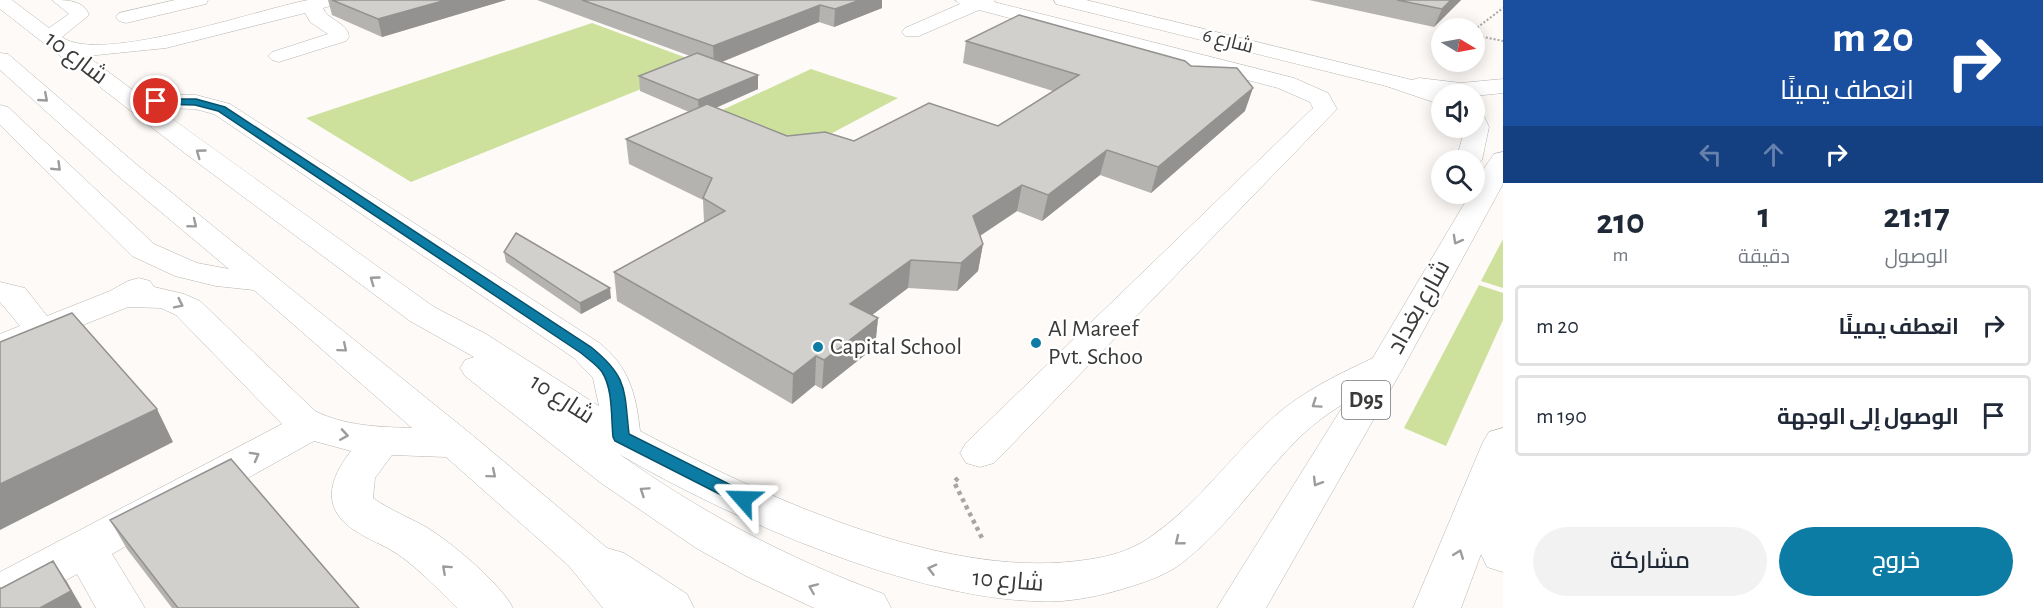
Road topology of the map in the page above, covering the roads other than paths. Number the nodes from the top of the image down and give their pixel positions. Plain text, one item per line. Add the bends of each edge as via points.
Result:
1 (0, 0) edge
2 (61, 0) edge
3 (199, 0) edge
4 (1063, 0) edge
5 (976, 1) edge
6 (321, 2) edge
7 (126, 17) dead end
8 (912, 32) dead end
9 (185, 38) junction
10 (57, 44) junction
11 (279, 56) dead end
12 (0, 59) edge
13 (104, 80) junction
14 (1394, 81) junction
15 (1503, 86) edge
16 (1431, 94) edge
17 (133, 101) junction
18 (0, 112) edge
19 (1467, 204) edge
20 (164, 263) junction
21 (263, 281) junction
22 (0, 292) edge
23 (122, 298) junction
24 (422, 314) junction
25 (41, 330) junction
26 (0, 347) edge
27 (1386, 366) junction
28 (310, 426) junction
29 (621, 437) junction
30 (384, 439) junction
31 (457, 444) junction
32 (1501, 448) edge
33 (980, 453) road end
34 (85, 549) junction
35 (585, 553) junction
36 (1503, 554) edge
37 (0, 594) edge
38 (121, 608) edge
39 (489, 608) edge
40 (631, 608) edge
41 (670, 608) edge
42 (867, 608) edge
43 (1241, 608) edge
44 (1437, 608) edge

1 - 10 street, شارع 10
2 - 10 street via 79,15
3 - 7 street
4 - 14 street, شارع 6
5 - 8 street
5 - 33 street via 1300,87 1320,98 1325,109
6 - 9 street
6 - 11 street via 315,16 339,32 339,37
9 - 10 street via 122,49
9 - 13 street via 136,57
10 - 13 street, شارع 10
12 -> 21 street, شارع 10
13 - 17 street, شارع 10
14 - 15 street, شارع 6 via 1461,90
14 - 16 street, شارع 6
24 -> 17 street, شارع 10
17 - 29 street via 196,102 222,109 586,350 612,377
18 -> 20 street via 143,250
19 -> 27 street, شارع بغداد / D95
20 - 21 street via 203,276
20 - 23 street via 144,284
21 -> 31 street, شارع 10
22 - 25 street via 13,295
23 - 25 street
23 -> 28 street via 146,296 178,301
24 - 29 street, شارع 10 via 464,335
42 -> 24 street via 744,555 652,497 480,370 447,343
25 - 26 street
27 -> 29 street, شارع 10 via 1345,385 1309,409 1166,551 1141,566 1100,579 1043,586 968,579 869,550 747,500
27 -> 43 street, شارع بغداد / D95
28 -> 30 street via 340,435
34 -> 28 street
30 - 31 street
39 -> 30 street via 420,546 357,508 352,497 356,474
31 -> 35 street, شارع 10
32 - 36 street via 1498,509
44 -> 32 street
34 - 37 street
34 - 38 street
35 - 40 street, شارع 10
35 - 41 street

